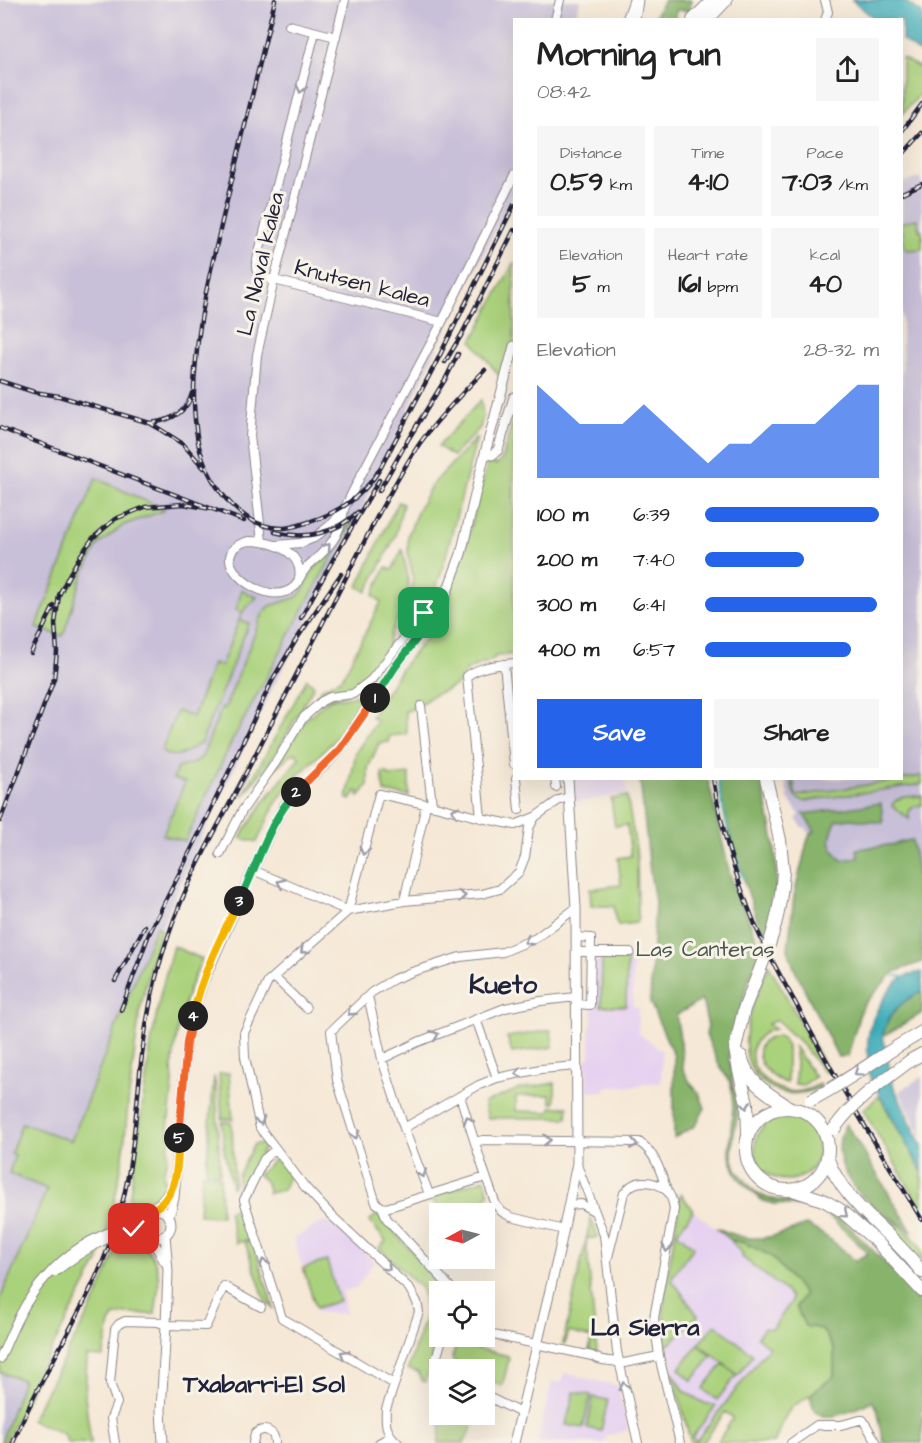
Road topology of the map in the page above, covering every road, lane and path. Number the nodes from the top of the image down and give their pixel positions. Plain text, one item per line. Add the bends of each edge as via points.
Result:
1 (345, 0) edge
2 (560, 0) edge
3 (636, 0) edge
4 (713, 0) edge
5 (726, 0) edge
6 (825, 0) edge
7 (556, 18) edge
8 (628, 18) edge
9 (635, 18) edge
10 (695, 18) edge
11 (709, 18) edge
12 (826, 18) edge
13 (289, 25) dead end
14 (315, 32) junction
15 (336, 37) junction
16 (513, 178) edge
17 (274, 280) junction
18 (442, 322) junction
19 (513, 350) edge
20 (513, 401) edge
21 (485, 453) junction
22 (345, 508) junction
23 (262, 542) junction
24 (276, 546) junction
25 (299, 580) junction
26 (438, 610) junction
27 (513, 663) edge
28 (504, 664) junction
29 (421, 706) dead end
30 (513, 731) edge
31 (516, 780) edge
32 (568, 780) edge
33 (766, 780) edge
34 (569, 797) junction
35 (429, 805) junction
36 (519, 810) dead end
37 (481, 818) junction
38 (535, 818) junction
39 (516, 825) junction
40 (527, 837) junction
41 (220, 854) dead end
42 (253, 870) junction
43 (404, 900) junction
44 (576, 908) junction
45 (348, 911) junction
46 (576, 937) junction
47 (576, 952) junction
48 (591, 952) junction
49 (630, 952) dead end
50 (274, 977) junction
51 (368, 996) junction
52 (576, 1001) junction
53 (306, 1008) dead end
54 (476, 1018) junction
55 (922, 1032) edge
56 (738, 1034) junction
57 (917, 1057) edge
58 (382, 1059) junction
59 (577, 1066) junction
60 (497, 1078) junction
61 (460, 1096) junction
62 (793, 1108) junction
63 (404, 1128) junction
64 (748, 1135) junction
65 (576, 1140) junction
66 (476, 1142) junction
67 (276, 1149) junction
68 (828, 1152) junction
69 (577, 1163) junction
70 (486, 1177) junction
71 (175, 1181) junction
72 (792, 1190) junction
73 (667, 1191) junction
74 (429, 1194) junction
75 (569, 1205) junction
76 (382, 1207) junction
77 (594, 1211) junction
78 (148, 1214) junction
79 (168, 1217) junction
80 (124, 1230) junction
81 (564, 1230) junction
82 (147, 1234) junction
83 (165, 1235) junction
84 (608, 1257) junction
85 (167, 1267) junction
86 (922, 1272) edge
87 (445, 1281) edge
88 (922, 1291) edge
89 (261, 1307) dead end
90 (166, 1325) junction
91 (495, 1335) edge
92 (537, 1345) junction
93 (658, 1356) junction
94 (0, 1359) edge
95 (619, 1363) junction
96 (394, 1384) junction
97 (495, 1400) edge
98 (521, 1413) junction
99 (390, 1437) junction
100 (115, 1443) edge
101 (163, 1443) edge
102 (253, 1443) edge
103 (275, 1443) edge
104 (379, 1443) edge
105 (398, 1443) edge
106 (514, 1443) edge
107 (638, 1443) edge
108 (680, 1443) edge
109 (791, 1443) edge
110 (877, 1443) edge

1 - 15 street, La Naval kalea
2 - 7 street
3 - 8 street
3 - 9 street
4 - 10 main road
5 - 11 main road
6 - 12 street
13 - 14 street
14 - 15 street
14 -> 17 street via 256,264 260,276
15 - 17 street, La Naval kalea
16 - 18 street
17 - 18 street, Knutsen kalea
17 - 23 street, La Naval kalea via 258,355 250,436
18 - 22 street
19 - 21 street
20 - 21 street via 498,450
21 - 26 street via 461,554
22 - 24 street via 314,538
25 -> 22 street via 307,566 333,541
23 - 24 street
23 - 25 street via 248,541 232,549 232,569 239,578 266,592 280,594 292,590
24 - 25 street via 296,561
26 - 41 street via 429,608 424,613 371,680 353,694 322,701 303,718 242,811
26 - 42 street via 340,749 284,806
27 - 28 street
28 - 30 street
28 - 37 street via 485,667 467,676
29 - 35 street
31 - 36 street
32 - 34 street
33 - 56 main road, bridge via 780,840 781,899 776,925
34 - 38 street
34 - 44 street
37 -> 35 street
35 - 43 street
35 -> 45 street via 379,794
37 - 39 street
38 - 39 street
38 - 40 street
39 - 40 street
43 -> 40 street via 500,889 519,872
45 -> 42 street
42 - 71 street via 194,1009 187,1041
43 - 45 street
44 - 46 street
44 -> 51 street via 536,938 503,952 460,957 412,972
45 -> 50 street
46 - 47 street
46 - 48 street via 591,938
47 - 48 street
47 - 52 street
48 - 49 street
48 - 52 street via 590,1005
50 - 53 street
50 -> 67 street via 244,1033 244,1044 260,1128
51 - 58 street
51 -> 76 street via 331,1030 337,1080 376,1203
52 - 54 street via 532,1002
52 - 59 street
58 -> 54 street
54 - 60 street
55 -> 62 main road, bridge via 840,1085
56 - 62 main road via 744,1064 753,1080
56 -> 64 main road via 735,1049 747,1103
57 - 68 main road, bridge via 849,1110 834,1129
58 - 63 street
59 -> 60 street
59 - 65 street
60 - 61 street
61 - 63 street
66 -> 61 street
62 - 64 main road via 764,1114
62 - 68 main road via 806,1112 822,1126
63 -> 74 street
64 - 72 main road via 746,1156 755,1175 771,1187
66 -> 65 street
65 - 69 street
65 -> 73 street via 639,1142 655,1159
66 - 70 street
67 -> 96 street via 331,1215 415,1296 419,1312
96 -> 67 street via 282,1318 244,1200 264,1159
68 - 72 main road via 815,1179
68 - 86 main road via 833,1173 843,1189
69 - 75 street
69 - 77 street
70 - 74 street
70 - 81 street via 502,1212
71 - 78 street via 169,1195
71 - 79 street
72 -> 88 main road via 839,1209 876,1241
73 - 84 street via 648,1182 631,1185 624,1193
73 -> 93 street via 674,1209 654,1318
74 - 76 street
75 - 77 street via 581,1204
75 - 81 street
76 - 87 street via 387,1218
77 - 84 street
78 - 79 street via 161,1211
78 - 80 street
78 - 82 street via 143,1227
79 - 83 street via 170,1225
80 - 82 street
80 - 94 street, bridge via 46,1277 20,1313
81 - 92 street
82 - 83 street via 158,1238
82 - 85 street
83 - 85 street
84 - 95 street
85 - 90 street
89 - 90 street via 224,1286 206,1326
90 - 100 street via 125,1321 115,1329 111,1383 117,1402 111,1418
90 - 101 street
91 - 92 street
92 - 95 street
92 - 98 street
93 - 95 street
93 - 108 street
107 -> 95 street
96 - 99 street via 386,1409
97 - 98 street
98 - 106 street
99 - 104 street
99 - 105 street
102 - 103 street via 255,1434 268,1430
109 - 110 street via 817,1425 863,1420

